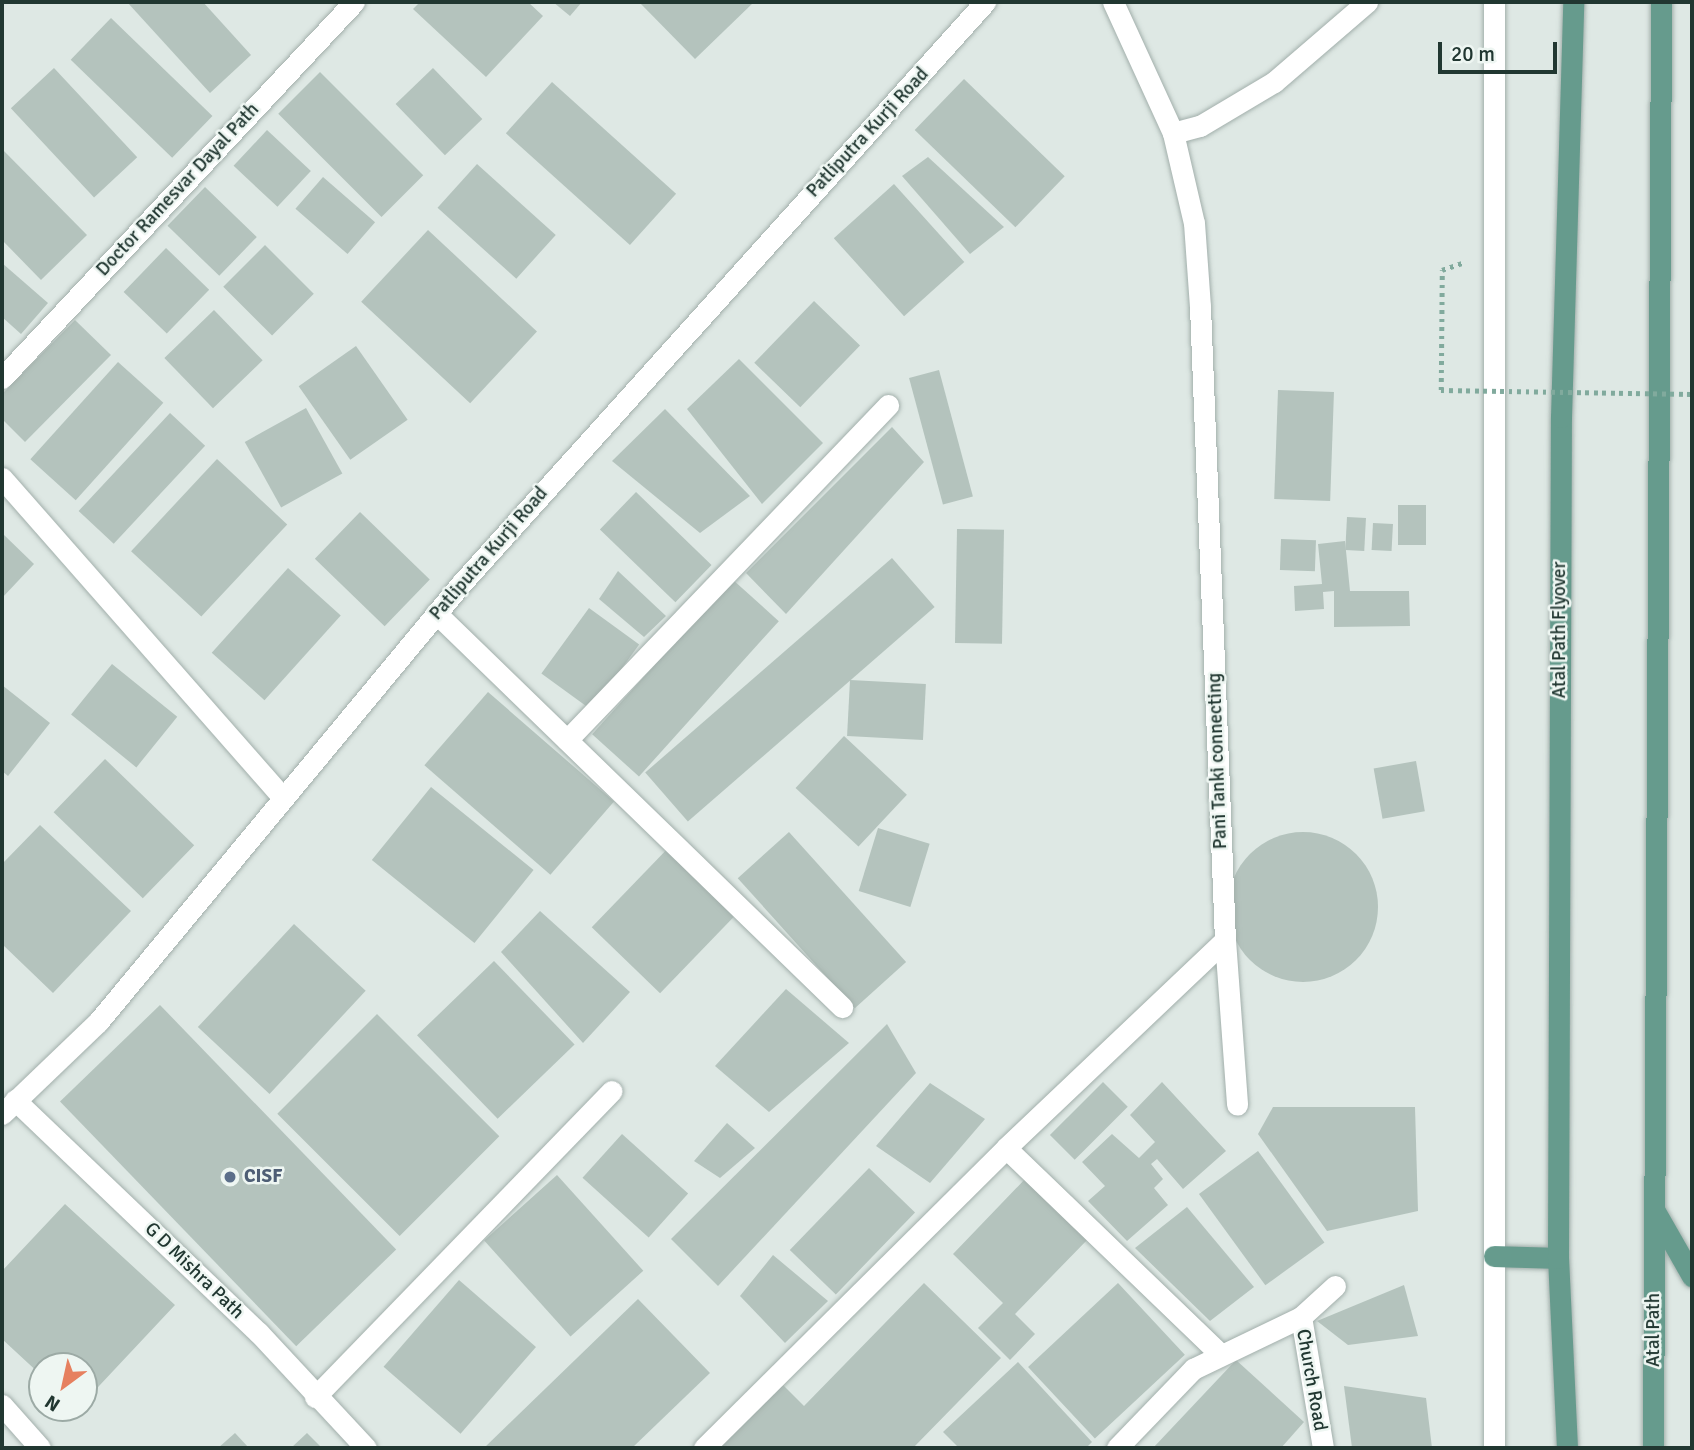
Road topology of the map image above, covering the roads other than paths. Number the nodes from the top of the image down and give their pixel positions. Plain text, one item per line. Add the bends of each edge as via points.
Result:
1 (354, 2) edge
2 (985, 2) edge
3 (1114, 2) edge
4 (1367, 2) edge
5 (1494, 2) edge
6 (1573, 2) edge
7 (1661, 2) edge
8 (1173, 133) junction
9 (2, 377) edge
10 (888, 405) dead end
11 (2, 478) edge
12 (436, 613) junction
13 (567, 740) junction
14 (282, 797) junction
15 (1225, 940) junction
16 (842, 1007) dead end
17 (612, 1091) dead end
18 (1237, 1105) dead end
19 (8, 1107) edge
20 (1006, 1148) junction
21 (1655, 1211) junction
22 (1494, 1256) junction
23 (1558, 1258) junction
24 (1692, 1276) edge
25 (1335, 1286) dead end
26 (1301, 1317) junction
27 (1218, 1352) junction
28 (315, 1397) junction
29 (2, 1405) edge
30 (40, 1448) edge
31 (366, 1448) edge
32 (704, 1448) edge
33 (1117, 1448) edge
34 (1323, 1448) edge
35 (1494, 1448) edge
36 (1567, 1448) edge
37 (1653, 1448) edge

1 - 9 street, Doctor Ramesvar Dayal Path
2 - 12 street, Patliputra Kurji Road
3 - 8 street, Pani Tanki connecting
4 - 8 street via 1274,82 1200,126
5 - 22 street
6 - 23 main road, Atal Path Flyover via 1561,417
7 - 21 main road
8 - 15 street, Pani Tanki connecting via 1194,223 1200,307
10 - 13 street
11 - 14 street
12 - 13 street
12 - 14 street, Patliputra Kurji Road
13 - 16 street
14 - 19 street, Patliputra Kurji Road via 98,1022
15 - 18 street, Pani Tanki connecting
15 - 20 street
17 - 28 street
19 - 28 street, G D Mishra Path via 259,1334
20 - 27 street
20 - 32 street
21 - 24 main road
21 - 37 main road, Atal Path
22 - 23 main road
22 - 35 street
23 - 36 main road
25 - 26 street, Church Road
26 - 27 street
26 - 34 street, Church Road
27 - 33 street via 1161,1398
28 - 31 street, G D Mishra Path
29 - 30 street

